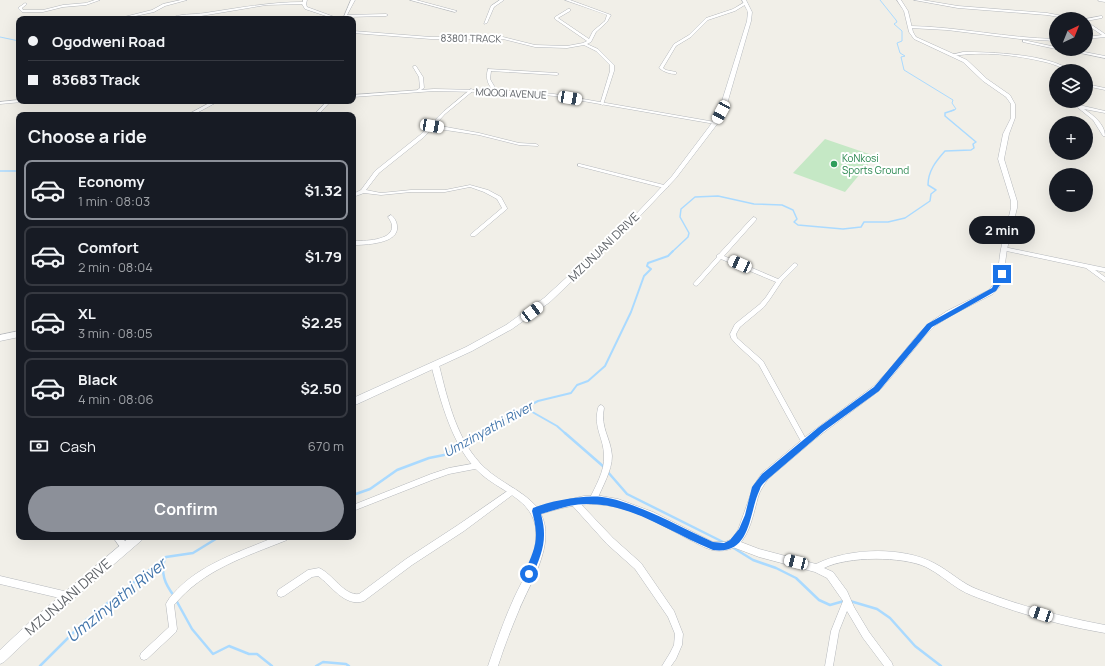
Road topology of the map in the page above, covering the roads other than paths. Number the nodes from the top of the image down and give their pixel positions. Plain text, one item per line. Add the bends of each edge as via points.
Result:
1 (98, 0) edge
2 (185, 0) edge
3 (353, 0) edge
4 (412, 0) edge
5 (502, 0) edge
6 (567, 0) edge
7 (899, 0) edge
8 (916, 0) edge
9 (1100, 0) edge
10 (305, 1) edge
11 (1105, 1) edge
12 (745, 2) edge
13 (25, 4) dead end
14 (569, 10) dead end
15 (455, 11) dead end
16 (1049, 14) edge
17 (386, 15) dead end
18 (131, 16) edge
19 (179, 16) edge
20 (329, 16) edge
21 (345, 16) edge
22 (356, 16) edge
23 (1101, 17) dead end
24 (1093, 19) edge
25 (485, 23) dead end
26 (911, 26) junction
27 (1093, 27) edge
28 (356, 32) edge
29 (1105, 36) edge
30 (1013, 37) junction
31 (1093, 37) edge
32 (1049, 40) edge
33 (589, 41) junction
34 (584, 44) junction
35 (1049, 47) edge
36 (953, 55) junction
37 (1093, 55) edge
38 (1105, 57) edge
39 (1053, 64) edge
40 (415, 67) dead end
41 (675, 73) dead end
42 (557, 74) dead end
43 (1093, 86) edge
44 (1105, 89) edge
45 (472, 90) junction
46 (418, 91) junction
47 (495, 91) junction
48 (356, 96) edge
49 (16, 102) edge
50 (0, 103) edge
51 (211, 104) edge
52 (326, 104) edge
53 (602, 104) junction
54 (1081, 108) edge
55 (1087, 108) edge
56 (195, 112) edge
57 (319, 112) edge
58 (1105, 112) edge
59 (715, 123) junction
60 (432, 126) junction
61 (1105, 135) edge
62 (536, 145) dead end
63 (580, 166) dead end
64 (666, 187) junction
65 (363, 191) junction
66 (356, 194) edge
67 (391, 217) dead end
68 (754, 219) dead end
69 (473, 236) dead end
70 (356, 243) edge
71 (1004, 250) junction
72 (719, 256) junction
73 (796, 265) dead end
74 (1087, 266) junction
75 (1105, 270) edge
76 (1105, 280) edge
77 (779, 281) junction
78 (696, 284) dead end
79 (16, 335) edge
80 (0, 338) edge
81 (435, 365) junction
82 (356, 401) edge
83 (601, 408) dead end
84 (805, 443) junction
85 (477, 466) junction
86 (512, 491) junction
87 (593, 500) junction
88 (574, 502) junction
89 (356, 507) edge
90 (536, 511) junction
91 (119, 540) edge
92 (134, 540) edge
93 (277, 540) edge
94 (733, 543) junction
95 (125, 547) junction
96 (816, 568) junction
97 (0, 580) edge
98 (281, 593) dead end
99 (68, 596) junction
100 (847, 600) junction
101 (1105, 629) edge
102 (144, 656) dead end
103 (0, 658) edge
104 (493, 666) edge
105 (666, 666) edge
106 (830, 666) edge
107 (889, 666) edge

1 - 13 street via 40,12 22,11 20,8
2 - 18 street
3 - 21 street
4 - 15 street
5 - 25 street via 494,6
6 - 33 street via 609,14
7 - 26 street
8 - 16 street
9 - 11 street
10 - 19 street via 261,4
10 - 20 street via 304,6 308,9
12 - 41 street via 734,10 710,17 690,36 675,45 661,68
12 - 59 main road, MZUNJANI DRIVE via 750,12 749,21 724,104
14 - 33 street via 556,18
17 - 22 street
23 - 24 street
26 - 30 street via 943,27
26 - 36 street via 914,38 936,50
27 - 29 street
28 - 34 street, 83801 TRACK via 431,38 503,38 535,46 567,47
29 - 31 street
30 - 32 street
30 - 35 street
33 - 34 street
34 - 53 street via 597,50 612,65
36 - 39 street via 972,52 1010,54
36 - 71 street via 969,64 985,80 1005,93 1013,104 1013,118 1000,160 1015,204
37 - 38 street
40 - 46 street via 421,77 422,88
42 - 47 street via 489,70 488,79
43 - 44 street
45 - 46 street, MQOQI AVENUE
45 - 47 street, MQOQI AVENUE
45 - 60 street
46 - 48 street, MQOQI AVENUE
47 - 53 street, MQOQI AVENUE via 541,93
49 - 50 street
51 - 56 street
52 - 57 street
53 - 59 street, MQOQI AVENUE
54 - 61 street via 1095,119
55 - 58 street
59 - 64 main road, MZUNJANI DRIVE
60 - 62 street via 518,144
60 - 65 street via 377,172
63 - 64 street
64 - 81 main road, MZUNJANI DRIVE via 542,304 488,340
65 - 66 street
65 - 69 street via 382,194 445,191 466,186 486,191 499,198 505,208
67 - 70 street via 394,224 391,236 375,243
68 - 72 street
71 - 74 street
71 - 84 street via 1002,274 994,290 930,326 876,389
72 - 77 street
72 - 78 street
73 - 77 street
74 - 75 street
74 - 76 street
77 - 84 street via 771,296 738,325 733,336 734,340 761,362
79 - 80 street
81 - 82 main road, MZUNJANI DRIVE
81 - 85 street via 456,429
83 - 87 street via 600,424 608,458
84 - 94 street via 756,487 749,515 742,532
85 - 86 street
85 - 89 street via 431,477
86 - 90 street
86 - 98 street via 361,598 350,598 319,572 311,573
87 - 88 street
87 - 94 street via 624,506 713,546 724,547
88 - 90 street
88 - 105 street via 610,541 638,566 671,614 679,634 678,645
90 - 104 street via 541,529 540,543
91 - 95 street
92 - 95 main road, MZUNJANI DRIVE
93 - 102 street via 231,560 186,586 170,604 173,629
94 - 96 street via 759,553
95 - 99 main road, MZUNJANI DRIVE
96 - 100 street via 835,580
96 - 101 street via 829,560 863,556 893,556 914,560 934,567 974,593 1055,619
97 - 99 street
99 - 103 main road, MZUNJANI DRIVE
100 - 106 street via 835,631
100 - 107 street via 866,635

